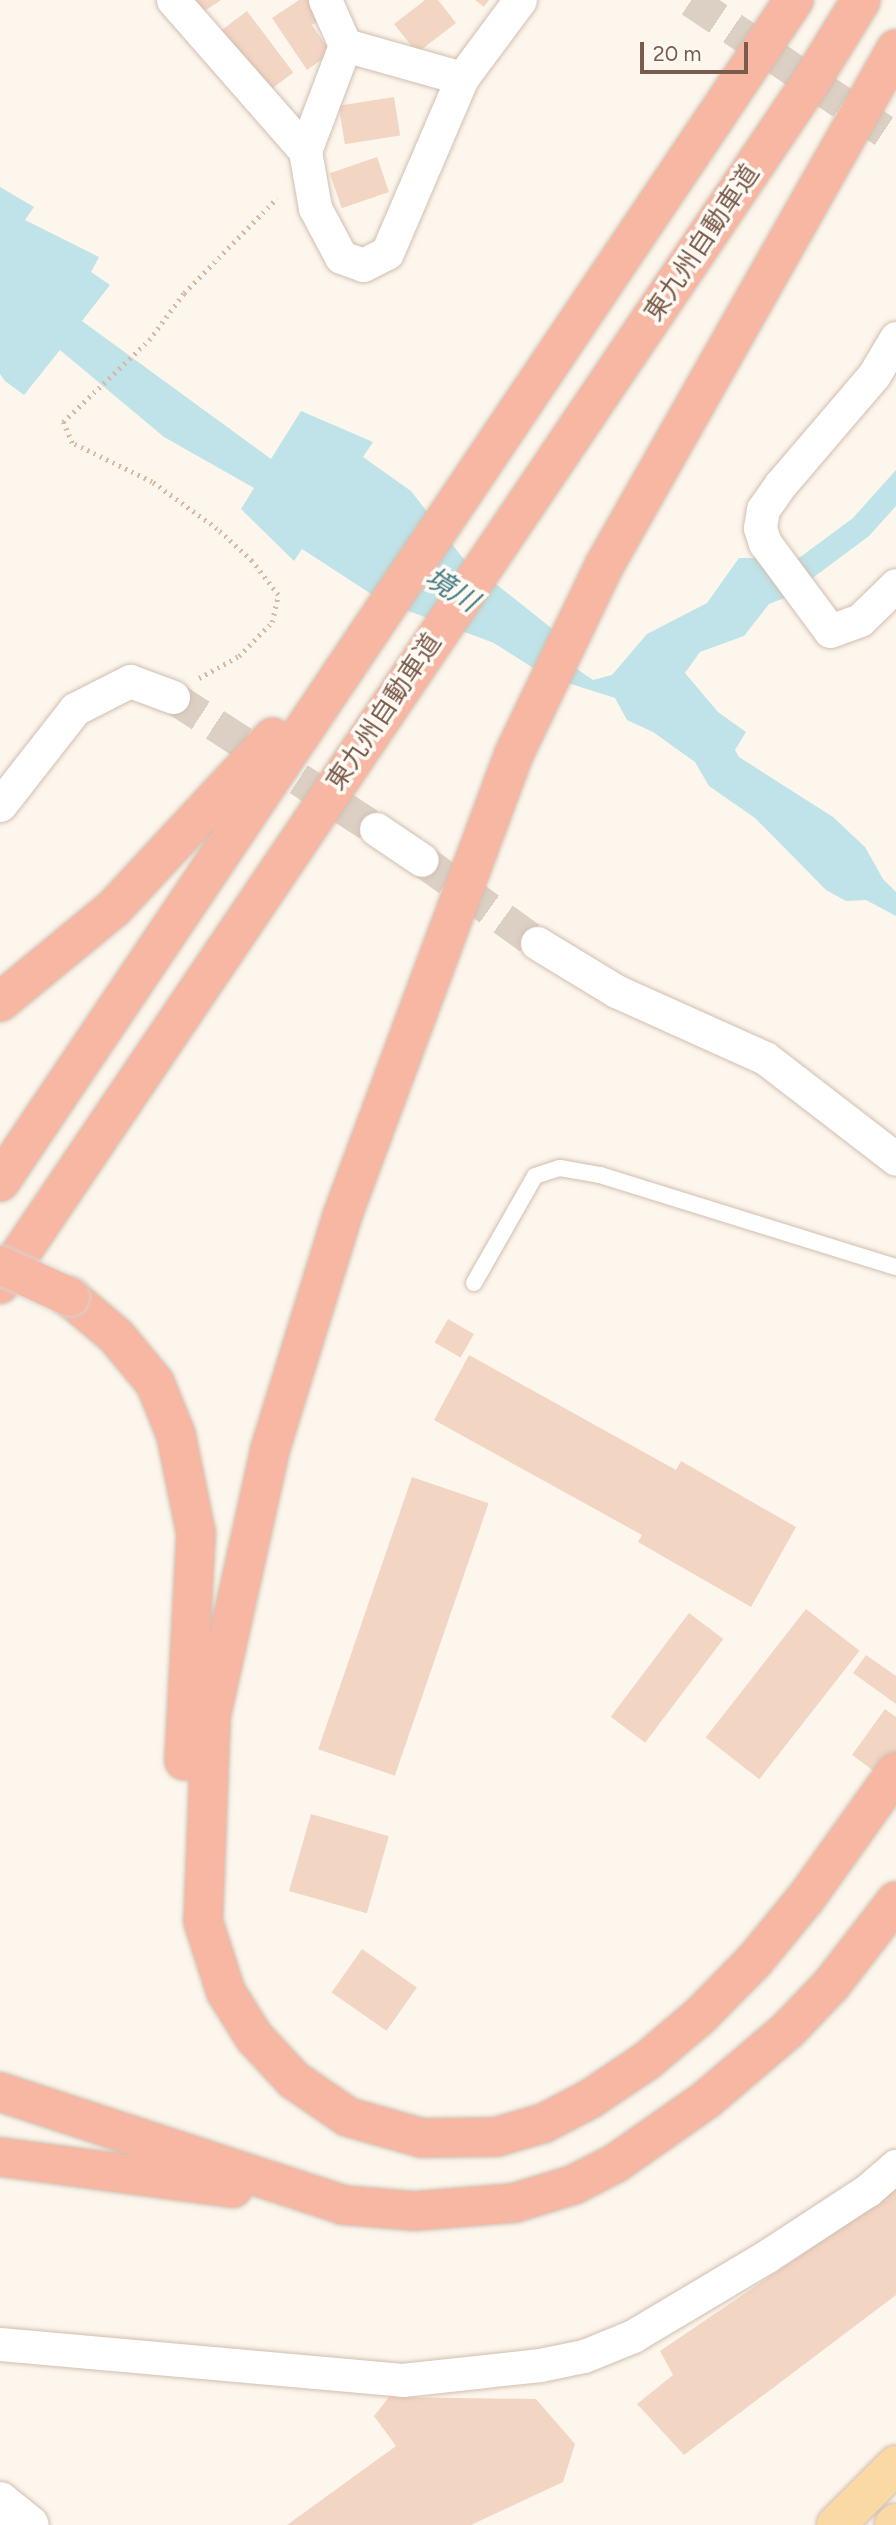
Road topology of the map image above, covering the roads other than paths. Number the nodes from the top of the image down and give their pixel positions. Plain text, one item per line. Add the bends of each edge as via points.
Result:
1 (173, 0) edge
2 (325, 0) edge
3 (520, 0) edge
4 (794, 0) edge
5 (861, 0) edge
6 (345, 45) junction
7 (896, 48) edge
8 (462, 78) junction
9 (305, 151) junction
10 (896, 338) edge
11 (896, 585) edge
12 (358, 646) junction
13 (173, 697) tunnel mouth
14 (0, 805) edge
15 (376, 829) tunnel mouth
16 (422, 860) tunnel mouth
17 (537, 943) tunnel mouth
18 (0, 1002) edge
19 (896, 1159) edge
20 (0, 1182) edge
21 (0, 1265) edge
22 (896, 1267) edge
23 (474, 1283) dead end
24 (0, 1284) edge
25 (896, 1772) edge
26 (896, 1901) edge
27 (204, 1921) junction
28 (0, 2092) edge
29 (0, 2157) edge
30 (896, 2166) edge
31 (343, 2205) junction
32 (0, 2344) edge
33 (896, 2465) edge
34 (0, 2501) edge
35 (30, 2525) edge
36 (836, 2525) edge

1 - 9 street
2 - 6 street
3 - 8 street
4 - 12 highway
5 - 24 highway, 東九州自動車道
6 - 8 street
6 - 9 street
7 - 27 highway via 604,566 513,754 342,1217 271,1450 211,1717
8 - 9 street via 387,253 362,265 341,257 315,208
10 - 11 street via 874,375 845,404 816,447 762,509 760,528 765,543 830,631 860,620
12 - 18 highway via 114,908
12 - 20 highway
13 - 14 street via 130,681 75,709
15 - 16 street
17 - 19 street via 616,991 765,1058
21 - 27 highway, bridge via 20,1270 70,1297 116,1336 155,1383 176,1435 196,1533 183,1787
22 - 23 lane via 600,1175 560,1168 535,1176
25 - 27 highway via 806,1898 700,2016 648,2060 590,2099 544,2123 496,2137 422,2138 348,2117 294,2080 254,2036 226,1992
26 - 31 highway via 846,1967 788,2030 707,2099 616,2163 573,2185 514,2203 415,2211
28 - 31 highway
29 - 31 highway
30 - 32 street via 868,2190 767,2256 633,2336 584,2356 540,2365 402,2380
33 - 36 main road
34 - 35 street

